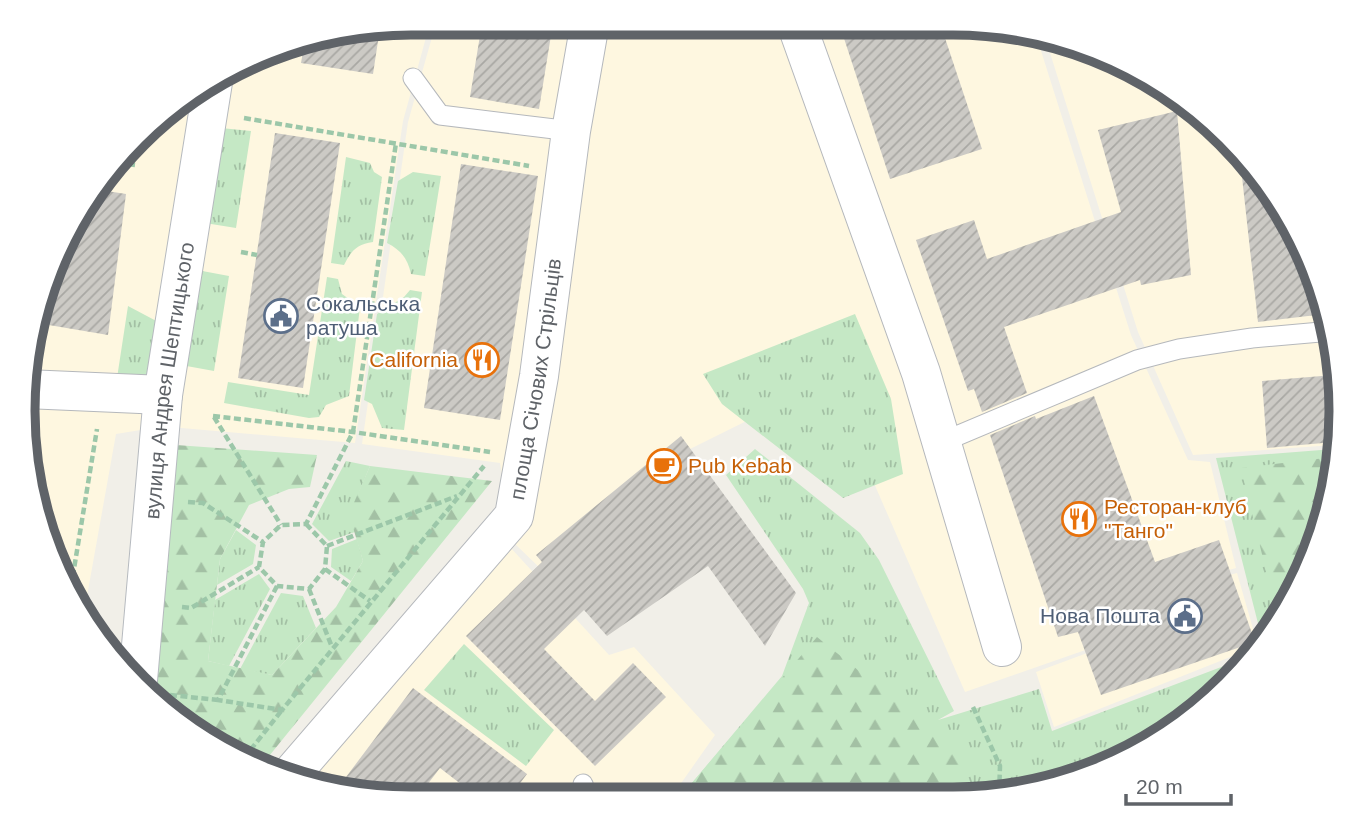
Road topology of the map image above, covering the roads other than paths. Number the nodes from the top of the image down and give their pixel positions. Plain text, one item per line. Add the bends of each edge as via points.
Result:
1 (588, 35) edge
2 (800, 35) edge
3 (412, 78) dead end
4 (210, 98) edge
5 (571, 131) junction
6 (1321, 332) edge
7 (36, 389) edge
8 (163, 395) junction
9 (940, 443) junction
10 (1002, 647) dead end
11 (144, 675) edge
12 (297, 769) edge

1 - 5 street, площа Січових Стрільців
2 - 9 street via 921,373
3 - 5 lane via 440,115
4 - 8 street, вулиця Андрея Шептицького
5 - 12 street, площа Січових Стрільців via 539,376 514,516
6 - 9 lane via 1178,349 1137,360
7 - 8 street
8 - 11 street, вулиця Андрея Шептицького
9 - 10 street

